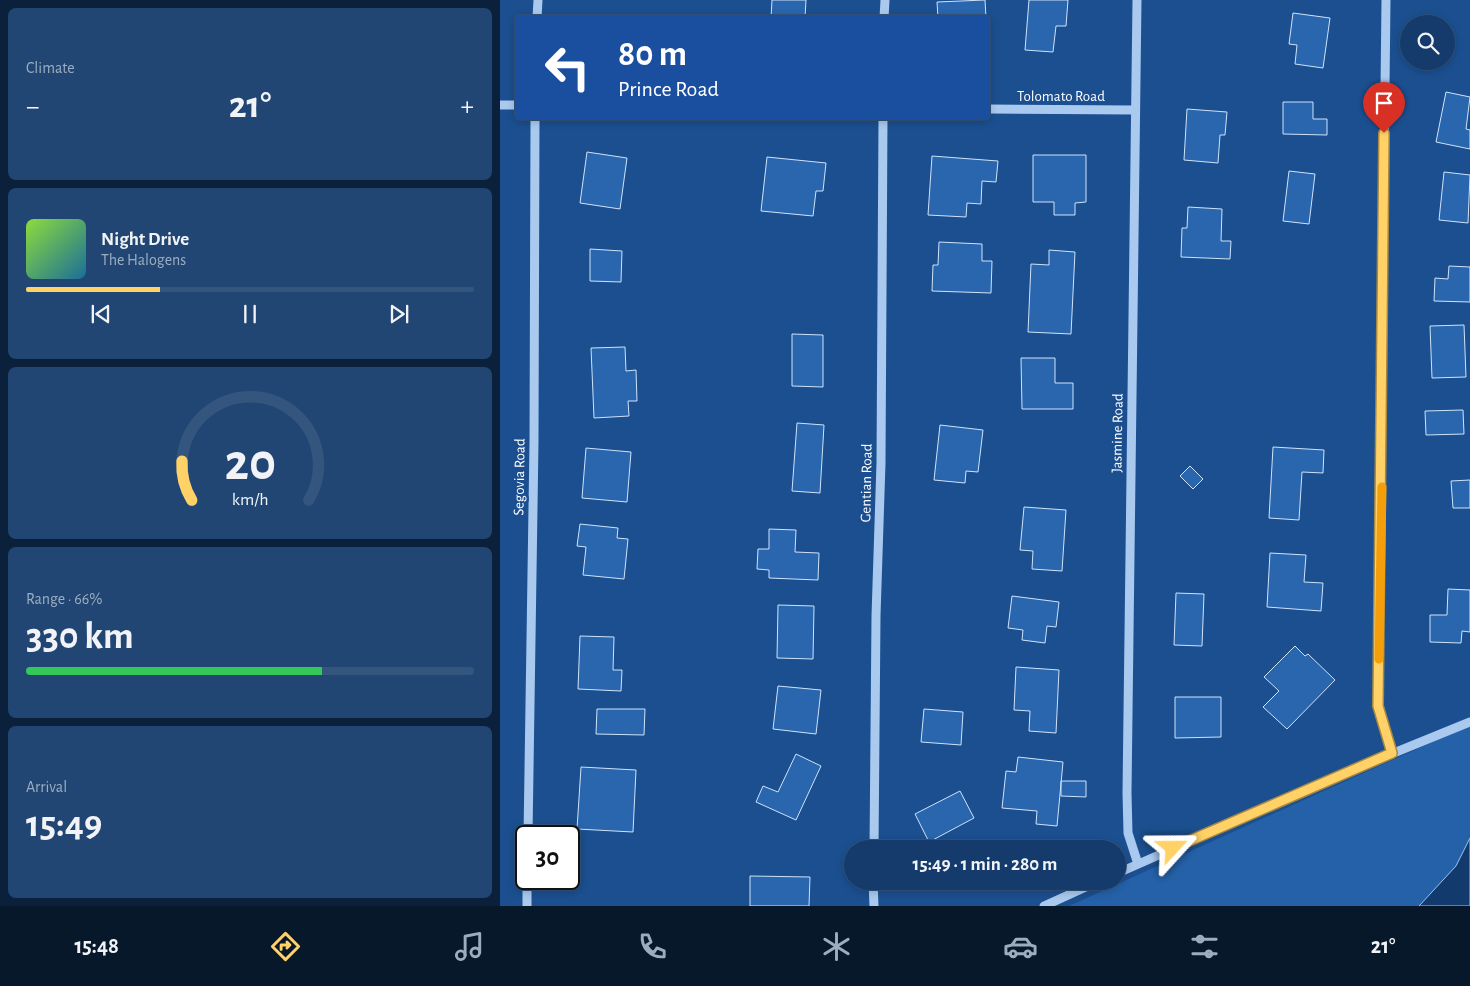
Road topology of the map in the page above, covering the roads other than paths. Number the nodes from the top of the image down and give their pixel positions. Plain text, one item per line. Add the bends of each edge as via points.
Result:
1 (538, 0) edge
2 (885, 0) edge
3 (1137, 0) edge
4 (1386, 0) edge
5 (538, 15) edge
6 (884, 15) edge
7 (500, 105) edge
8 (515, 105) edge
9 (990, 109) edge
10 (1135, 110) junction
11 (535, 120) edge
12 (883, 120) edge
13 (1470, 722) edge
14 (1392, 753) junction
15 (528, 825) edge
16 (874, 840) edge
17 (1138, 864) junction
18 (1126, 869) edge
19 (527, 890) edge
20 (873, 890) edge
21 (1079, 890) edge
22 (527, 906) edge
23 (874, 906) edge
24 (1044, 906) edge

1 - 5 street
2 - 6 street
3 - 10 street, Jasmine Road
4 - 14 street via 1378,706
7 - 8 street
9 - 10 street, Tolomato Road
10 - 17 street, Jasmine Road via 1127,794 1128,833
11 - 15 street, Segovia Road
12 - 16 street, Gentian Road
13 - 14 street
14 - 17 street
17 - 18 street
19 - 22 street
20 - 23 street
21 - 24 street

